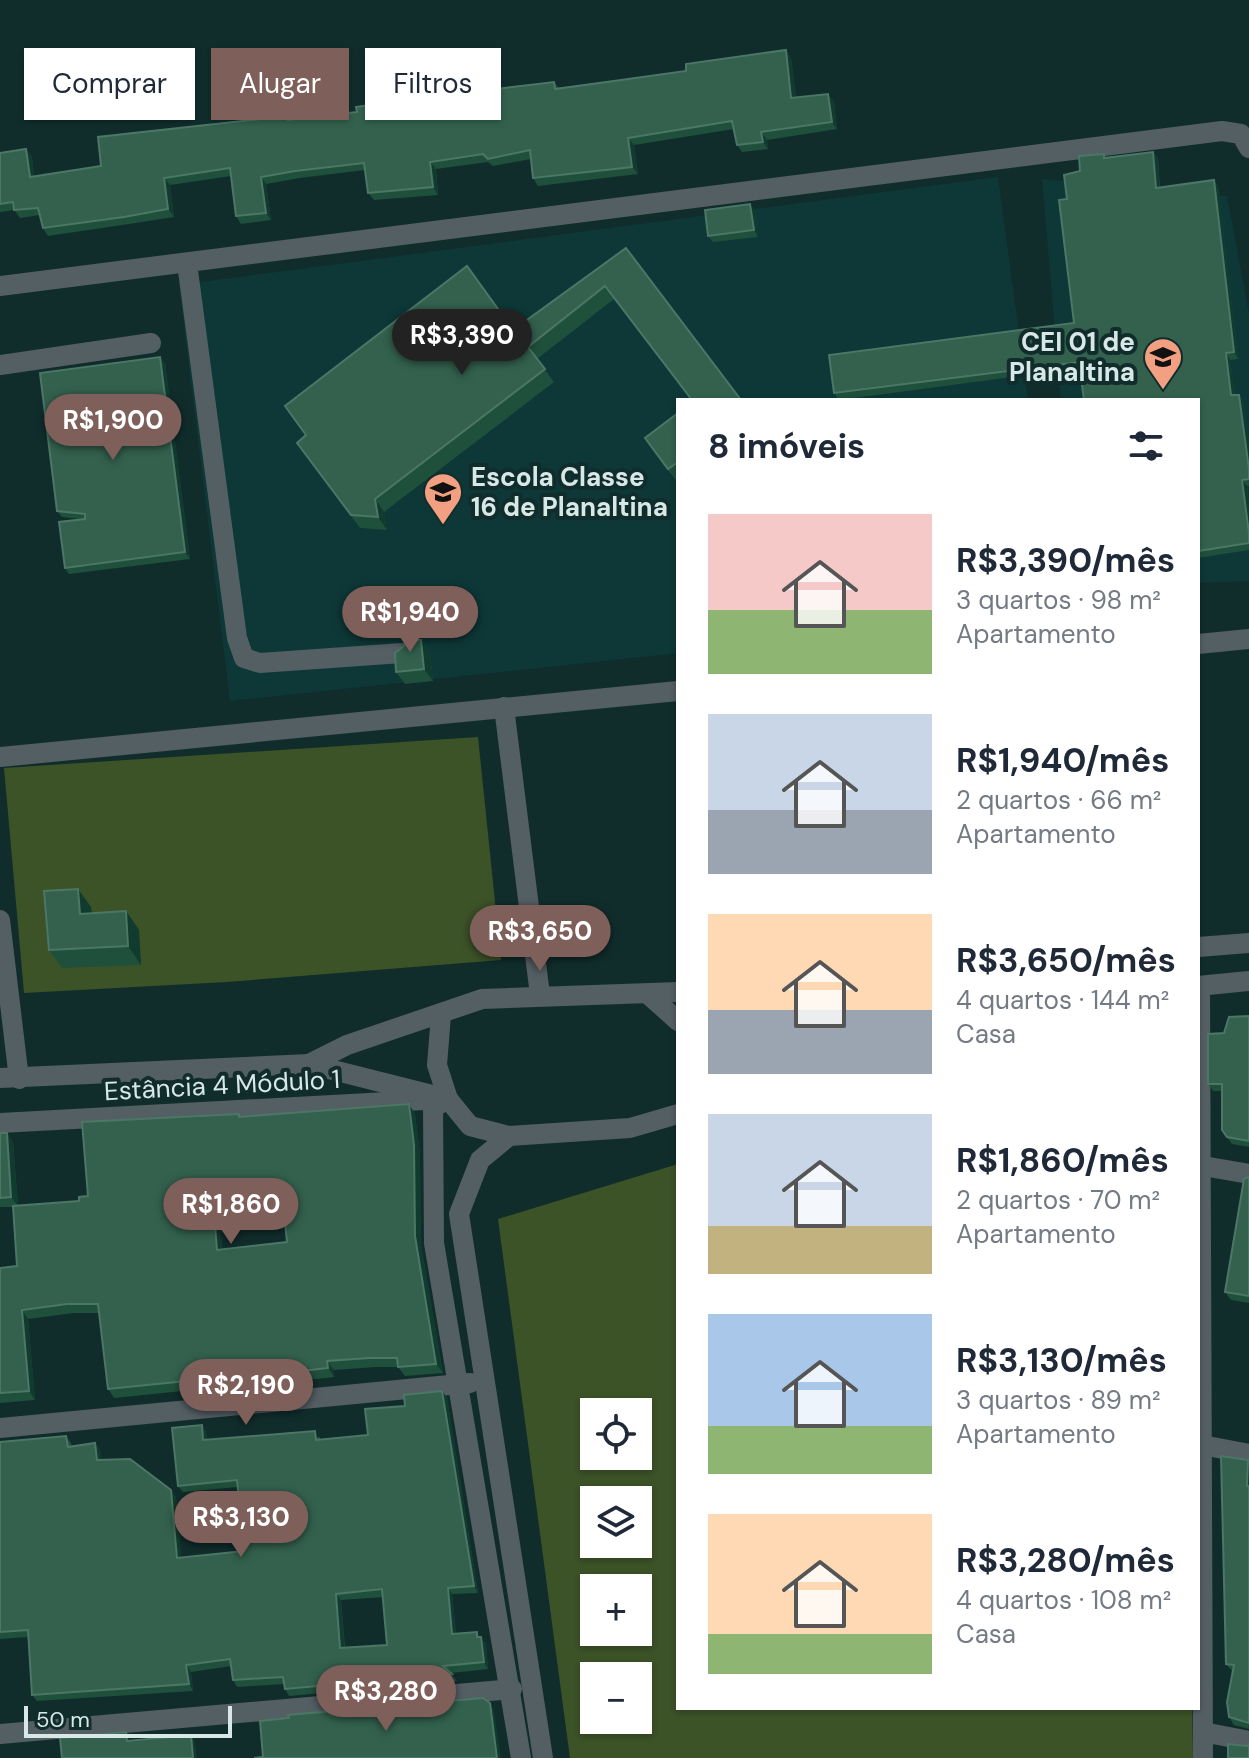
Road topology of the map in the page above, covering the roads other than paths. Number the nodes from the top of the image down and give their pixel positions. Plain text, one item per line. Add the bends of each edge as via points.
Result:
1 (1246, 138) edge
2 (187, 263) junction
3 (0, 286) edge
4 (151, 343) dead end
5 (0, 365) edge
6 (1249, 639) edge
7 (1200, 644) edge
8 (402, 653) edge
9 (676, 691) edge
10 (504, 707) junction
11 (0, 757) edge
12 (0, 920) edge
13 (1249, 943) edge
14 (1200, 947) edge
15 (1249, 981) edge
16 (1200, 986) edge
17 (676, 992) edge
18 (540, 995) junction
19 (649, 995) junction
20 (441, 1015) junction
21 (676, 1019) edge
22 (1200, 1031) edge
23 (309, 1064) junction
24 (10, 1078) edge
25 (448, 1099) junction
26 (675, 1112) edge
27 (0, 1123) edge
28 (509, 1136) junction
29 (1203, 1166) junction
30 (1249, 1174) edge
31 (485, 1379) junction
32 (457, 1386) junction
33 (0, 1428) edge
34 (1202, 1445) junction
35 (1249, 1454) edge
36 (512, 1689) junction
37 (1203, 1732) junction
38 (0, 1734) edge
39 (1249, 1741) edge
40 (521, 1758) edge
41 (543, 1758) edge
42 (1203, 1758) edge

1 - 2 street via 1222,131
2 - 3 street
2 - 8 street via 237,638 244,658 260,663
4 - 5 street
6 - 7 street
9 - 10 street
10 - 11 street
10 - 18 street
12 - 24 street
13 - 14 street
15 - 16 street
17 - 19 street
18 - 19 street
18 - 20 street via 482,999
19 - 21 street
20 - 23 street via 347,1045
20 - 25 street via 437,1065
22 - 29 street
23 - 24 street
23 - 25 street
25 - 27 street, Estância 4 Módulo 1
25 - 28 street via 470,1126
25 - 32 street via 433,1108 434,1243
26 - 28 street via 630,1128
28 - 31 street via 480,1160 459,1214
29 - 30 street
29 - 34 street
31 - 32 street
31 - 41 street
32 - 33 street
32 - 36 street
34 - 35 street
34 - 37 street
36 - 38 street
36 - 40 street
37 - 39 street
37 - 42 street

